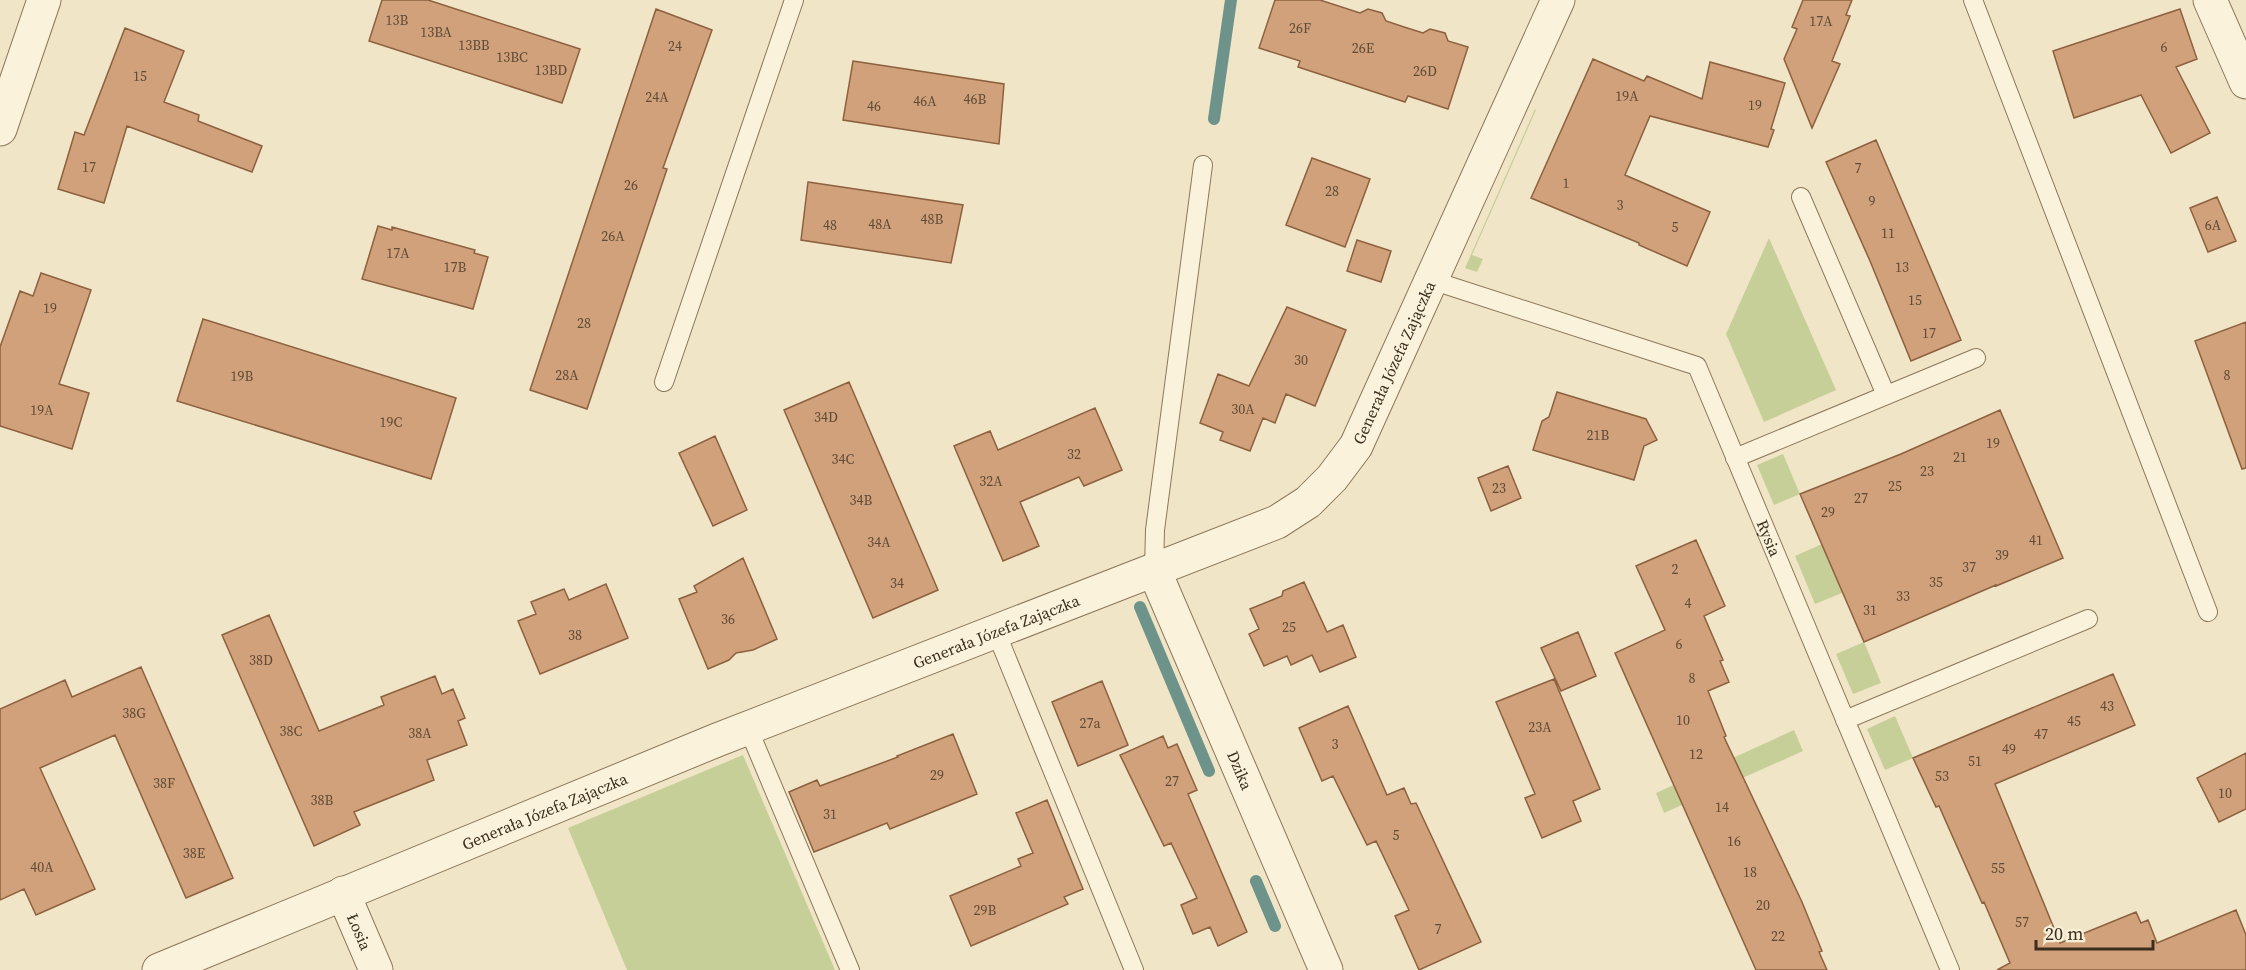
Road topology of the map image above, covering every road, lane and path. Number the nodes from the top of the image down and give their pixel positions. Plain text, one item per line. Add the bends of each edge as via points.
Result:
1 (44, 0) edge
2 (794, 0) edge
3 (1558, 0) edge
4 (1973, 0) edge
5 (2210, 0) edge
6 (2246, 82) edge
7 (0, 129) edge
8 (1203, 165) dead end
9 (1801, 197) dead end
10 (1431, 280) junction
11 (1976, 358) dead end
12 (664, 382) dead end
13 (1886, 395) junction
14 (1736, 458) junction
15 (1154, 570) junction
16 (2208, 612) dead end
17 (2088, 619) dead end
18 (996, 632) junction
19 (1845, 720) junction
20 (748, 728) junction
21 (343, 893) junction
22 (159, 970) edge
23 (376, 970) edge
24 (850, 970) edge
25 (1134, 970) edge
26 (1326, 970) edge
27 (1950, 970) edge

1 - 7 street
2 - 12 lane
3 - 10 street, Generała Józefa Zajączka
4 - 16 lane
5 - 6 street
8 - 15 lane via 1155,530
9 - 13 lane
10 - 14 lane, Rysia via 1697,366
10 - 15 street, Generała Józefa Zajączka via 1356,446 1332,478 1308,502 1276,522
11 - 13 lane
13 - 14 lane
14 - 19 lane, Rysia
15 - 18 street, Generała Józefa Zajączka
15 - 26 street, Dzika
17 - 19 lane
18 - 20 street, Generała Józefa Zajączka
18 - 25 lane
19 - 27 lane, Rysia
20 - 21 street, Generała Józefa Zajączka
20 - 24 lane
21 - 22 street, Generała Józefa Zajączka
21 - 23 street, Łosia

